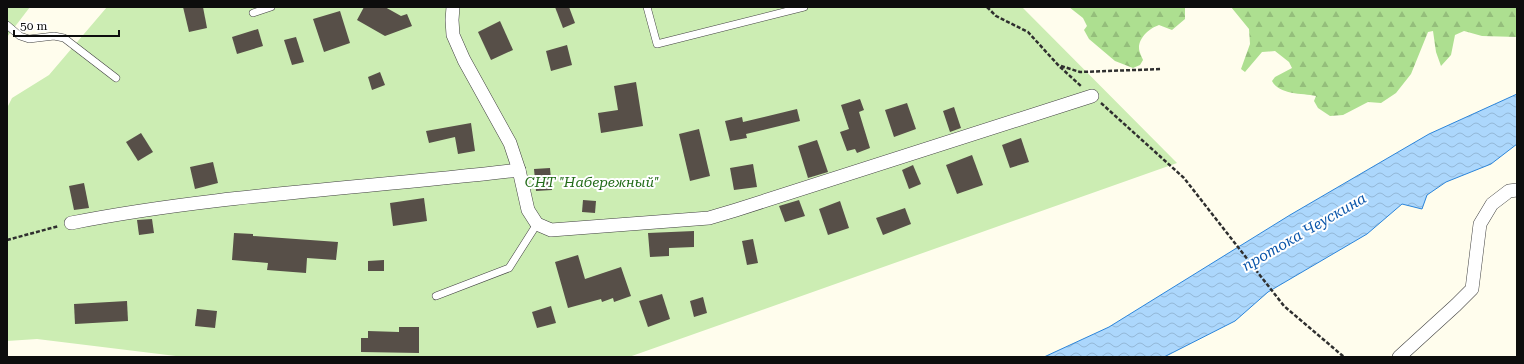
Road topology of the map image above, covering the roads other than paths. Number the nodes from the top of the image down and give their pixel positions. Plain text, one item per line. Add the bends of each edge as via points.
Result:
1 (271, 7) edge
2 (453, 7) edge
3 (647, 7) edge
4 (804, 7) edge
5 (253, 13) dead end
6 (7, 25) edge
7 (116, 78) dead end
8 (1092, 96) road end
9 (519, 170) junction
10 (1517, 190) edge
11 (71, 223) road end
12 (537, 224) junction
13 (436, 296) dead end
14 (1399, 357) edge

1 - 5 lane
2 - 9 street via 453,35 510,143
3 - 4 lane via 657,44
6 - 7 lane via 20,36 29,39 54,36 64,38
8 - 12 street via 709,218 551,230
9 - 11 street via 209,202
9 - 12 street via 528,210
10 - 14 street via 1509,191 1492,204 1480,224 1472,289
12 - 13 lane via 510,268

